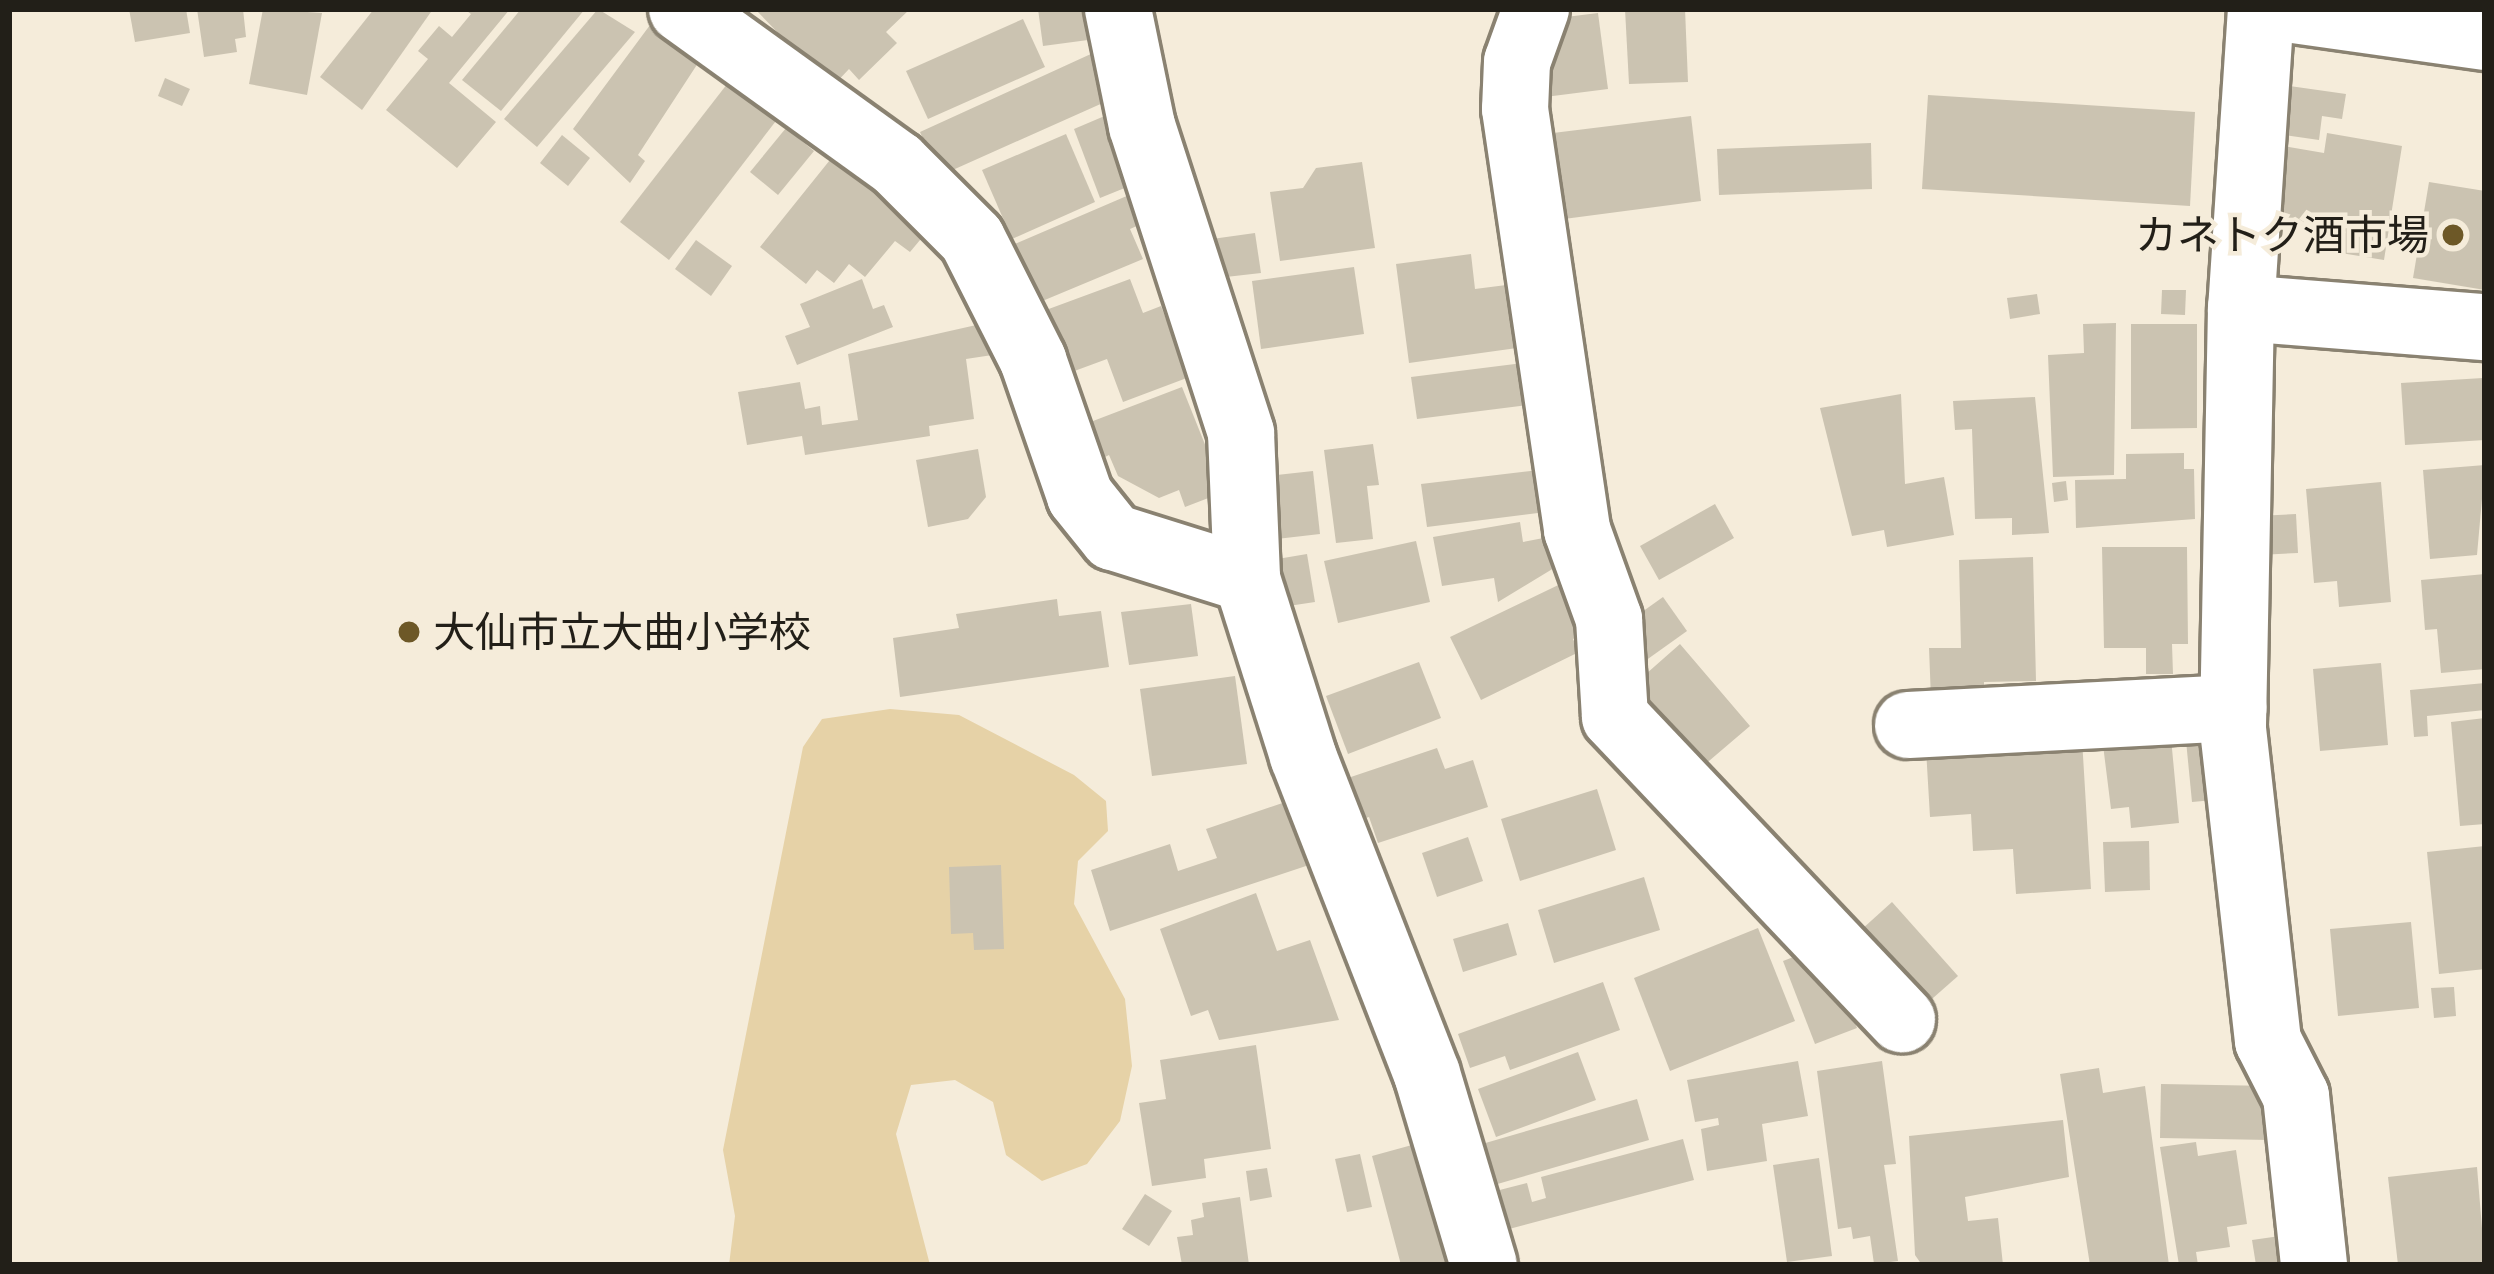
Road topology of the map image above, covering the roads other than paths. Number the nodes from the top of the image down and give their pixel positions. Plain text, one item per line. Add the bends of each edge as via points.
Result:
1 (682, 9) edge
2 (1118, 9) edge
3 (1536, 9) edge
4 (2260, 9) edge
5 (2286, 9) edge
6 (2485, 37) edge
7 (2241, 308) junction
8 (2485, 327) edge
9 (1247, 578) junction
10 (2234, 708) junction
11 (1908, 725) dead end
12 (1902, 1019) dead end
13 (1484, 1265) edge
14 (2314, 1265) edge

1 - 9 street via 897,164 972,239 1033,360 1080,496 1114,537
2 - 9 street via 1142,126 1241,433
3 - 12 street via 1517,62 1515,109 1577,530 1609,619 1616,717
4 - 7 street
5 - 6 street
7 - 8 street
7 - 10 street
9 - 13 street via 1303,755 1427,1074
10 - 11 street
10 - 14 street via 2268,1041 2296,1096

